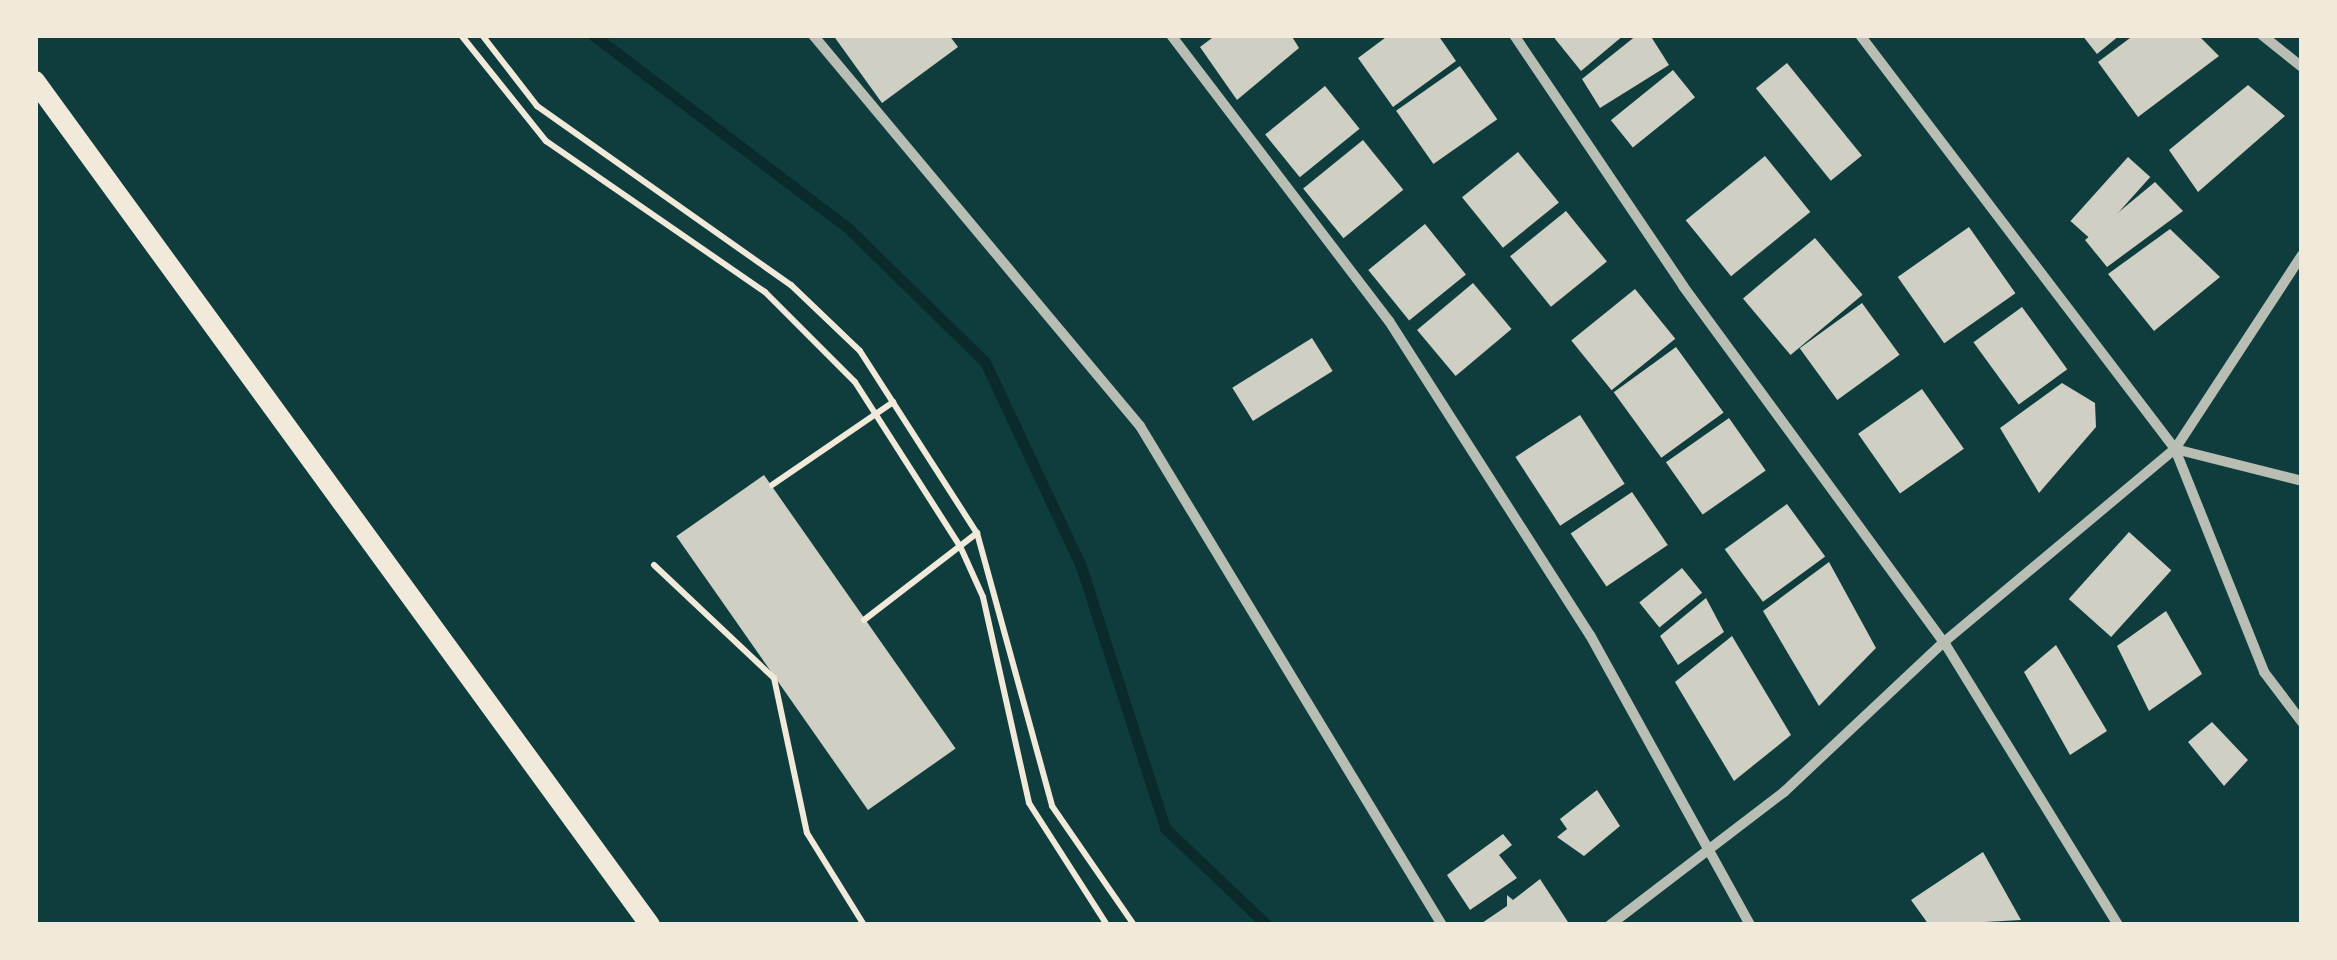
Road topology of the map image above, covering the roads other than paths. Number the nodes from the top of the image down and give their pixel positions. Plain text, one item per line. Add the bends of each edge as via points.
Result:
1 (813, 35) edge
2 (1171, 35) edge
3 (1514, 35) edge
4 (1860, 35) edge
5 (2262, 35) edge
6 (2302, 67) edge
7 (35, 82) edge
8 (2302, 255) edge
9 (2175, 449) junction
10 (2302, 481) edge
11 (1944, 642) junction
12 (2302, 722) edge
13 (1705, 852) junction
14 (650, 925) edge
15 (1442, 925) edge
16 (1610, 925) edge
17 (1750, 925) edge
18 (2118, 925) edge

1 - 15 street via 1140,426
2 - 13 street via 1390,321 1590,635
3 - 11 street via 1683,286
4 - 9 street
5 - 6 street
7 - 14 main road
8 - 9 street
9 - 10 street
9 - 11 street
9 - 12 street via 2221,579 2264,672
11 - 13 street
11 - 18 street
13 - 16 street
13 - 17 street

